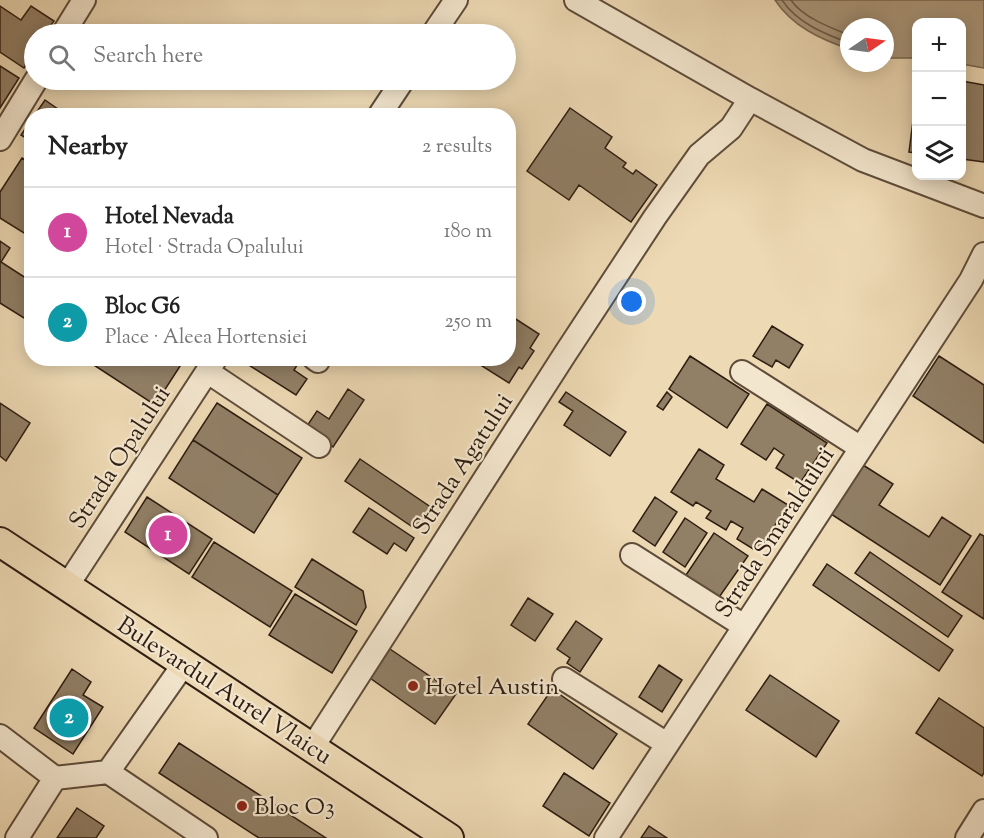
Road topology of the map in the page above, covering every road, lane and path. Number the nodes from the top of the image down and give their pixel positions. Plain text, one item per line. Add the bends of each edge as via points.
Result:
1 (84, 0) edge
2 (456, 0) edge
3 (576, 0) edge
4 (69, 24) edge
5 (440, 24) edge
6 (30, 90) edge
7 (396, 90) edge
8 (750, 99) junction
9 (384, 108) edge
10 (0, 139) edge
11 (984, 206) edge
12 (984, 254) edge
13 (978, 285) edge
14 (211, 366) edge
15 (213, 366) edge
16 (742, 372) dead end
17 (319, 447) dead end
18 (861, 448) junction
19 (0, 542) edge
20 (632, 555) dead end
21 (0, 557) edge
22 (67, 586) junction
23 (744, 627) junction
24 (179, 671) junction
25 (564, 679) dead end
26 (0, 736) edge
27 (667, 744) junction
28 (312, 748) junction
29 (108, 772) junction
30 (55, 778) junction
31 (984, 811) edge
32 (17, 838) edge
33 (206, 838) edge
34 (434, 838) edge
35 (449, 838) edge
36 (606, 838) edge
37 (967, 838) edge

1 - 4 street
2 - 5 street
3 - 8 street
6 - 10 street
7 - 9 street
8 - 11 street via 863,160
8 - 28 street, Strada Agatului via 731,128 699,155 655,217
12 - 13 street, Strada Smaraldului
13 - 18 street, Strada Smaraldului
14 - 22 street, Strada Opalului
15 - 17 street
16 - 18 street
18 - 23 street, Strada Smaraldului
19 - 22 main road, Bulevardul Aurel Vlaicu
20 - 23 street
21 - 24 main road, Bulevardul Aurel Vlaicu
22 - 28 main road, Bulevardul Aurel Vlaicu
23 - 27 street, Strada Smaraldului
24 - 29 street
24 - 34 main road, Bulevardul Aurel Vlaicu
25 - 27 street
26 - 30 street
27 - 36 street, Strada Smaraldului
28 - 35 main road, Bulevardul Aurel Vlaicu
29 - 30 street
29 - 33 street
30 - 32 street
31 - 37 street

